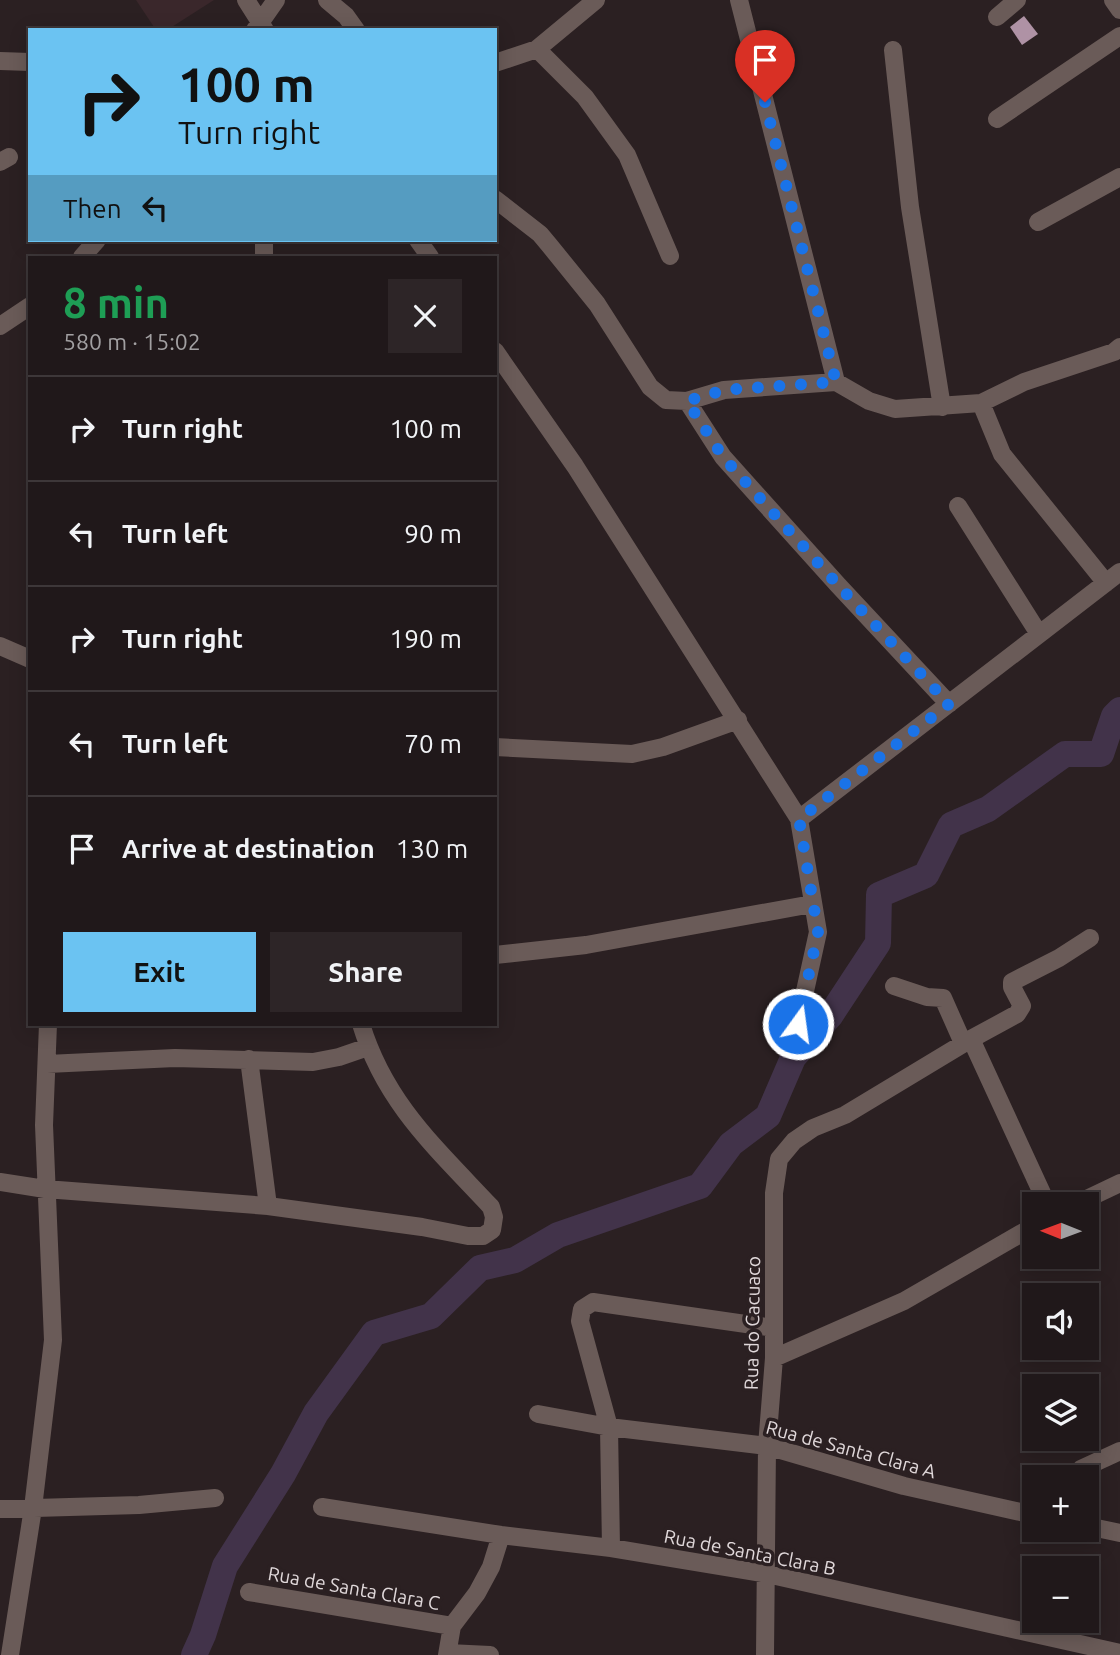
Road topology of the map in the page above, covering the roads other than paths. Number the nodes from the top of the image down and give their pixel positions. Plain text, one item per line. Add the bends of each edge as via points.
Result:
1 (246, 0) edge
2 (276, 0) edge
3 (327, 0) edge
4 (596, 0) edge
5 (739, 0) edge
6 (1017, 0) edge
7 (1113, 0) edge
8 (1120, 10) edge
9 (997, 17) dead end
10 (260, 27) edge
11 (355, 28) edge
12 (1120, 36) edge
13 (537, 49) junction
14 (893, 50) dead end
15 (0, 61) edge
16 (28, 62) edge
17 (497, 62) edge
18 (997, 119) dead end
19 (1120, 177) edge
20 (497, 201) edge
21 (1038, 222) dead end
22 (95, 242) edge
23 (83, 256) edge
24 (670, 256) dead end
25 (28, 307) edge
26 (0, 327) edge
27 (1120, 348) edge
28 (497, 354) edge
29 (836, 382) junction
30 (687, 401) junction
31 (981, 403) junction
32 (942, 407) junction
33 (958, 506) dead end
34 (1113, 578) edge
35 (1039, 634) junction
36 (0, 646) edge
37 (28, 658) edge
38 (949, 704) junction
39 (738, 720) junction
40 (497, 747) edge
41 (799, 819) junction
42 (812, 904) junction
43 (1090, 938) dead end
44 (497, 955) edge
45 (894, 986) dead end
46 (798, 1024) dead end
47 (48, 1026) edge
48 (362, 1026) edge
49 (967, 1041) junction
50 (368, 1047) junction
51 (249, 1059) junction
52 (47, 1064) junction
53 (0, 1182) edge
54 (1120, 1183) edge
55 (45, 1188) junction
56 (1040, 1192) edge
57 (1099, 1193) edge
58 (268, 1206) junction
59 (1022, 1233) edge
60 (774, 1328) junction
61 (774, 1358) junction
62 (538, 1414) dead end
63 (609, 1427) junction
64 (767, 1446) junction
65 (1120, 1451) edge
66 (1090, 1465) edge
67 (215, 1499) dead end
68 (322, 1507) dead end
69 (33, 1508) junction
70 (0, 1509) edge
71 (1022, 1512) edge
72 (1099, 1529) edge
73 (1120, 1533) edge
74 (501, 1535) junction
75 (611, 1548) junction
76 (767, 1574) junction
77 (248, 1592) dead end
78 (452, 1626) junction
79 (1120, 1653) edge
80 (447, 1654) edge
81 (10, 1655) edge
82 (490, 1655) edge
83 (765, 1655) edge

1 - 10 street
2 - 10 street
3 - 11 street
4 - 13 street
5 - 29 street
6 - 9 street
7 - 8 street
12 - 18 street
13 - 17 street
13 - 24 street via 585,97 622,147
14 - 32 street via 909,207
15 - 16 street
19 - 21 street
20 - 30 street via 540,234 561,258 597,304 650,387 666,400
22 - 23 street
25 - 26 street
27 - 31 street via 1024,382
28 - 39 street via 575,466
29 - 30 street via 724,390
29 - 32 street via 869,401 895,409
30 - 38 street via 723,457
31 - 32 street
31 - 34 street via 1002,454
33 - 35 street
34 - 35 street
35 - 38 street
36 - 37 street
38 - 41 street
39 - 40 street via 632,754
39 - 41 street
41 - 42 street
42 - 44 street via 586,945
42 - 46 street via 818,932
43 - 49 street via 1012,982 1021,1010
45 - 49 street via 943,998
47 - 52 street
48 - 50 street
49 - 56 street
49 - 60 street, Rua do Cacuaco via 845,1115 813,1128 779,1159 774,1193
50 - 51 street via 324,1061
50 - 58 street via 405,1114 491,1207 492,1230 483,1236 468,1236
51 - 52 street
51 - 58 street
52 - 55 street
53 - 55 street
54 - 57 street
55 - 58 street
55 - 69 street via 53,1340
59 - 61 street via 904,1301
60 - 61 street, Rua do Cacuaco
60 - 63 street via 593,1302 582,1308 580,1321
61 - 64 street, Rua do Cacuaco
62 - 63 street, Rua de Santa Clara A
63 - 64 street, Rua de Santa Clara A
63 - 75 street
64 - 71 street, Rua de Santa Clara A via 904,1486
64 - 76 street, Rua do Cacuaco
65 - 66 street
67 - 69 street
68 - 74 street, Rua de Santa Clara B
69 - 70 street
69 - 81 street
72 - 73 street
74 - 75 street, Rua de Santa Clara B
74 - 78 street via 477,1593
75 - 76 street, Rua de Santa Clara B
76 - 79 street, Rua de Santa Clara B
76 - 83 street, Rua do Cacuaco
77 - 78 street, Rua de Santa Clara C
78 - 80 street
80 - 82 street

